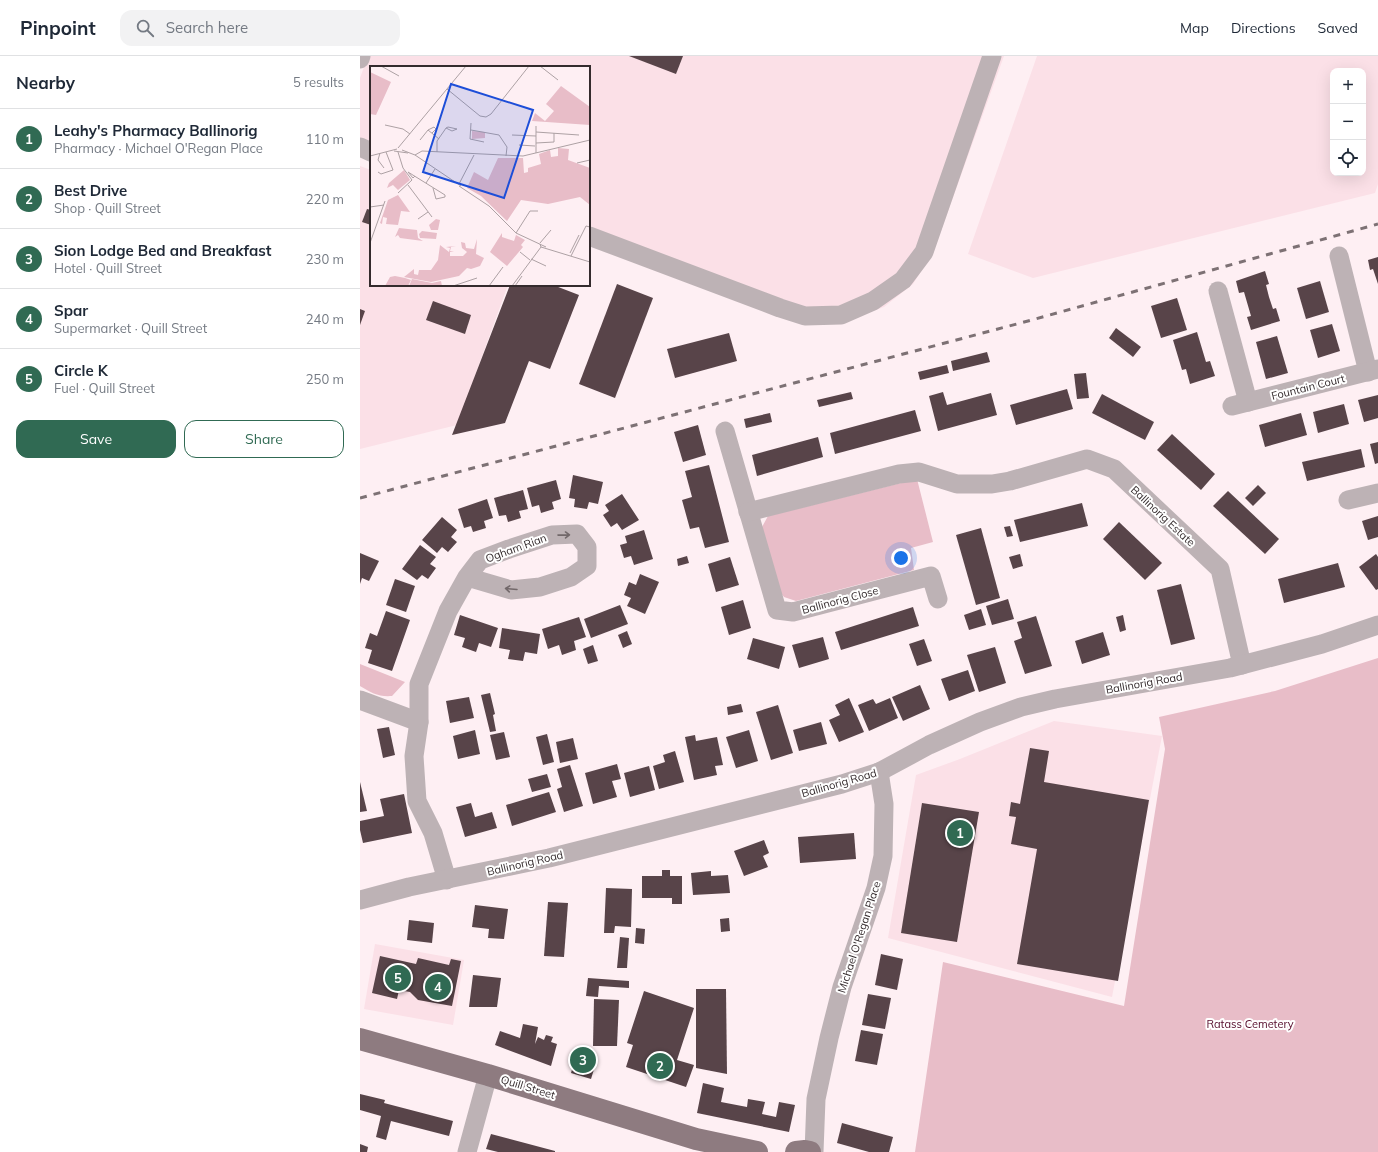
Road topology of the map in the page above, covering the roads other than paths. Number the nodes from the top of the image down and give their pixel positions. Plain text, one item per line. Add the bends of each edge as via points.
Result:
1 (361, 56) edge
2 (992, 56) edge
3 (360, 59) edge
4 (360, 147) edge
5 (370, 152) edge
6 (590, 236) edge
7 (1339, 256) dead end
8 (1218, 291) dead end
9 (1373, 371) edge
10 (725, 431) dead end
11 (1378, 493) edge
12 (1348, 500) dead end
13 (748, 512) junction
14 (467, 577) junction
15 (938, 599) dead end
16 (1378, 625) edge
17 (1242, 665) junction
18 (360, 700) edge
19 (419, 722) junction
20 (879, 772) junction
21 (447, 880) junction
22 (360, 900) edge
23 (360, 1038) edge
24 (488, 1075) junction
25 (816, 1099) junction
26 (696, 1138) junction
27 (467, 1152) edge
28 (726, 1152) edge
29 (756, 1152) edge
30 (796, 1152) edge
31 (810, 1152) edge
32 (814, 1152) edge

1 - 3 street
2 - 6 street via 924,252 903,280 873,301 840,315 805,316
4 - 5 street
7 - 9 street, Fountain Court
8 - 9 street, Fountain Court via 1240,404
10 - 13 street, Ballinorig Close
11 - 12 street
13 - 15 street, Ballinorig Close via 777,610 793,612 931,576
13 - 17 street, Ballinorig Estate via 899,474 919,472 957,484 992,484 1087,459 1114,469 1220,569
14 -> 14 street, Ogham Rian via 480,560 552,535 577,534 587,547 587,566 571,577 540,587 511,590
14 - 19 street, Ogham Rian via 448,611 419,684
16 - 17 street, Ballinorig Road via 1322,644
17 - 20 street, Ballinorig Road via 1021,707 929,745
18 - 19 street
19 - 21 street, Ogham Rian via 414,756 417,801 432,833
20 - 21 street, Ballinorig Road via 780,800 549,858
20 - 25 street, Michael O'Regan Place via 884,804 883,856 876,888 842,987
21 - 22 street, Ballinorig Road
23 - 24 main road, Quill Street
24 - 26 main road, Quill Street
24 - 27 street
25 - 30 street
25 - 32 street
26 - 28 main road, Quill Street
26 - 29 main road, Quill Street
30 - 31 main road

